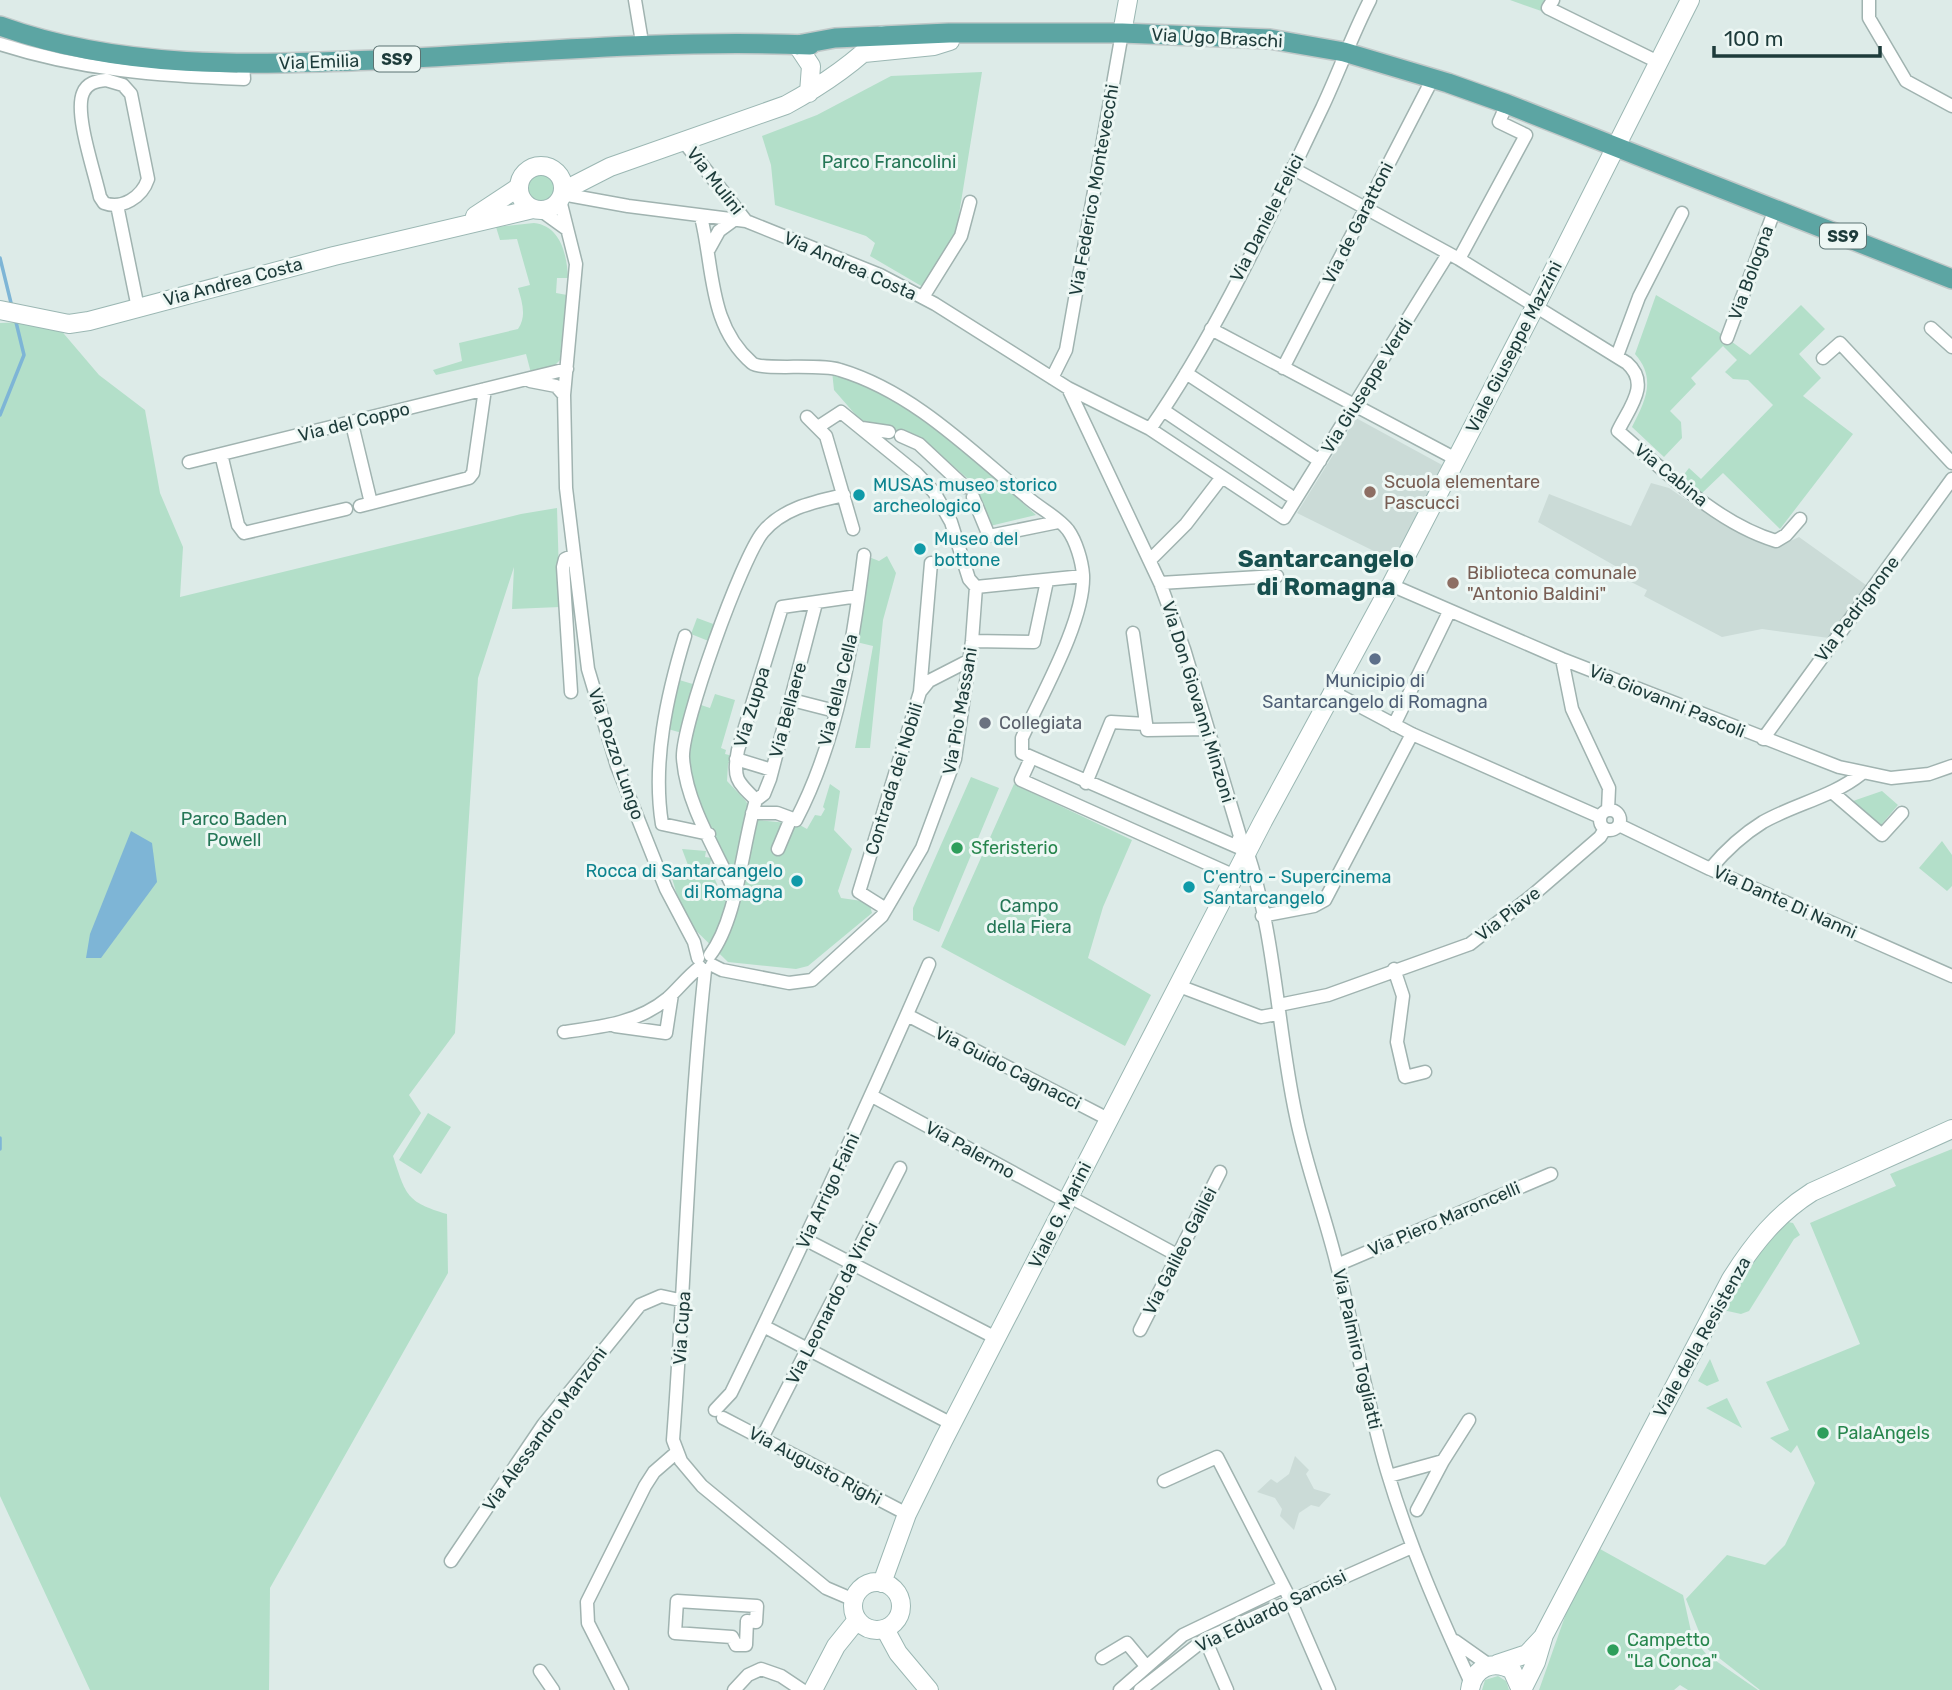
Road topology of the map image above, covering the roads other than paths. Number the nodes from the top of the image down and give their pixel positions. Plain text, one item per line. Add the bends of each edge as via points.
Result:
1 (635, 0) edge
2 (1128, 0) edge
3 (1370, 0) edge
4 (1553, 0) edge
5 (1690, 0) edge
6 (1869, 0) edge
7 (0, 26) edge
8 (1122, 33) junction
9 (1002, 35) junction
10 (0, 44) edge
11 (873, 44) junction
12 (797, 45) junction
13 (643, 48) junction
14 (1343, 52) junction
15 (1658, 62) junction
16 (243, 64) junction
17 (1433, 78) junction
18 (809, 93) junction
19 (1507, 104) junction
20 (1952, 106) edge
21 (684, 142) junction
22 (1614, 146) junction
23 (610, 167) junction
24 (1292, 168) junction
25 (556, 172) junction
26 (519, 187) junction
27 (562, 195) junction
28 (970, 202) dead end
29 (117, 205) junction
30 (1365, 208) junction
31 (537, 209) junction
32 (1774, 209) junction
33 (1682, 213) dead end
34 (701, 217) junction
35 (740, 220) junction
36 (465, 223) junction
37 (565, 228) junction
38 (709, 248) junction
39 (1453, 256) junction
40 (1952, 279) edge
41 (923, 297) junction
42 (1536, 305) junction
43 (138, 308) junction
44 (0, 310) edge
45 (1931, 328) dead end
46 (1211, 329) junction
47 (1727, 338) dead end
48 (1952, 347) edge
49 (1617, 356) junction
50 (1823, 358) dead end
51 (1283, 368) junction
52 (567, 369) junction
53 (1186, 373) junction
54 (1052, 378) junction
55 (519, 381) junction
56 (1068, 388) junction
57 (485, 389) junction
58 (564, 395) junction
59 (1355, 406) junction
60 (1163, 410) junction
61 (807, 417) dead end
62 (352, 424) junction
63 (818, 427) junction
64 (862, 428) junction
65 (1150, 429) junction
66 (221, 454) junction
67 (1456, 459) junction
68 (1320, 461) junction
69 (189, 462) dead end
70 (1952, 463) edge
71 (1222, 477) junction
72 (1952, 479) edge
73 (844, 495) junction
74 (1289, 495) dead end
75 (346, 509) dead end
76 (1284, 518) joint
77 (1800, 519) dead end
78 (1058, 522) junction
79 (853, 529) dead end
80 (574, 555) junction
81 (864, 555) dead end
82 (1150, 560) junction
83 (931, 563) dead end
84 (1083, 576) junction
85 (1277, 576) dead end
86 (1047, 581) junction
87 (1160, 583) junction
88 (1391, 585) junction
89 (976, 587) junction
90 (858, 596) junction
91 (817, 603) junction
92 (1449, 612) junction
93 (1133, 633) dead end
94 (685, 636) dead end
95 (972, 642) junction
96 (1562, 659) junction
97 (970, 660) junction
98 (571, 692) dead end
99 (920, 692) junction
100 (1333, 692) junction
101 (792, 700) junction
102 (835, 710) junction
103 (1146, 724) junction
104 (1394, 724) junction
105 (1208, 729) junction
106 (1412, 734) junction
107 (1763, 738) junction
108 (1026, 756) junction
109 (736, 759) junction
110 (1952, 766) edge
111 (772, 770) junction
112 (1861, 774) junction
113 (1086, 783) junction
114 (1832, 792) junction
115 (754, 806) junction
116 (1150, 811) junction
117 (1902, 814) dead end
118 (793, 819) junction
119 (1604, 819) junction
120 (1619, 825) junction
121 (1139, 833) junction
122 (709, 834) junction
123 (1241, 848) junction
124 (779, 849) dead end
125 (1710, 869) junction
126 (1235, 876) junction
127 (735, 892) junction
128 (886, 909) junction
129 (1262, 916) junction
130 (705, 962) junction
131 (929, 964) dead end
132 (1394, 969) junction
133 (1952, 976) edge
134 (1179, 986) junction
135 (672, 994) junction
136 (1278, 1009) junction
137 (907, 1015) junction
138 (613, 1025) junction
139 (564, 1032) dead end
140 (1425, 1072) dead end
141 (873, 1096) junction
142 (1110, 1120) junction
143 (1952, 1129) edge
144 (900, 1168) dead end
145 (1220, 1172) dead end
146 (1551, 1174) dead end
147 (1069, 1199) junction
148 (814, 1244) dead end
149 (1177, 1255) junction
150 (852, 1265) junction
151 (1338, 1265) junction
152 (684, 1301) junction
153 (769, 1329) dead end
154 (1140, 1330) dead end
155 (996, 1338) junction
156 (808, 1350) junction
157 (719, 1414) joint
158 (1469, 1420) dead end
159 (952, 1424) junction
160 (762, 1437) junction
161 (677, 1452) junction
162 (1443, 1461) junction
163 (1389, 1476) junction
164 (1164, 1481) dead end
165 (1417, 1510) dead end
166 (907, 1514) junction
167 (1412, 1547) junction
168 (451, 1560) dead end
169 (882, 1583) junction
170 (1283, 1587) junction
171 (1290, 1599) junction
172 (854, 1600) junction
173 (757, 1606) joint
174 (857, 1620) junction
175 (885, 1629) junction
176 (1544, 1635) junction
177 (1449, 1636) junction
178 (1205, 1639) junction
179 (1102, 1658) dead end
180 (1147, 1665) junction
181 (1493, 1665) junction
182 (540, 1671) dead end
183 (1159, 1674) junction
184 (1470, 1688) edge
185 (553, 1690) edge
186 (622, 1690) edge
187 (734, 1690) edge
188 (802, 1690) edge
189 (813, 1690) edge
190 (929, 1690) edge
191 (1120, 1690) edge
192 (1140, 1690) edge
193 (1227, 1690) edge
194 (1329, 1690) edge
195 (1522, 1690) edge

1 - 13 street
2 - 8 street, Via Federico Montevecchi
3 - 14 street, Via Daniele Felici
4 - 15 street via 1548,8
5 - 15 street, Viale Giuseppe Mazzini
6 - 20 street via 1869,18 1906,81
7 - 16 main road, Via Emilia / SS9 via 126,57
8 - 9 main road, Via Ugo Braschi
8 - 14 main road, Via Ugo Braschi / SS9 via 1270,39
8 - 54 street, Via Federico Montevecchi via 1066,350
9 - 11 main road, Via Ugo Braschi
9 - 11 main road, Via Ugo Braschi
10 - 16 street via 75,65 167,76 244,79
11 - 12 main road, Via Ugo Braschi
11 - 18 street
12 - 13 main road, Via Emilia / SS9
12 - 18 street via 811,66
13 - 16 main road, Via Emilia / SS9
14 - 17 main road, Via Ugo Braschi / SS9
14 - 24 street, Via Daniele Felici via 1324,105
15 - 22 street, Viale Giuseppe Mazzini
17 - 19 main road, Via Ugo Braschi / SS9
17 - 30 street, Via de Garattoni
18 - 21 street
19 - 22 main road, Via Ugo Braschi / SS9
19 - 39 street via 1499,122 1526,135
21 - 23 street
21 - 35 street, Via Mulini
22 - 32 main road, Via Ugo Braschi / SS9
22 - 42 street, Viale Giuseppe Mazzini
23 - 25 street
23 - 27 street
24 - 30 street, Via Cabina
24 - 46 street, Via Daniele Felici
25 - 26 street via 536,166 524,174
25 - 27 street
26 - 31 street via 523,200
26 - 36 street, Via Andrea Costa
27 - 31 street via 551,207
27 - 34 street, Via Andrea Costa
27 - 37 street, Via Pozzo Lungo
28 - 41 street via 961,236
29 - 29 street via 139,195 148,179 131,94 123,85 106,80 90,83 80,109 100,197
29 - 43 street
30 - 39 street, Via Cabina
30 - 51 street, Via de Garattoni
31 - 36 street, Via Andrea Costa
31 - 37 street
32 - 40 main road, Via Ugo Braschi / SS9
32 - 47 street, Via Bologna
33 - 49 street via 1639,297
34 - 35 street, Via Andrea Costa
34 - 38 street
35 - 38 street via 719,230
35 - 41 street, Via Andrea Costa via 880,275
36 - 43 street, Via Andrea Costa
37 - 52 street, Via Pozzo Lungo via 577,278
38 - 78 street via 718,316 754,366 838,369 895,394 960,440
39 - 42 street, Via Cabina
39 - 59 street, Via Giuseppe Verdi
41 - 54 street, Via Andrea Costa
42 - 49 street, Via Cabina
42 - 67 street, Viale Giuseppe Mazzini
43 - 44 street, Via Andrea Costa via 62,323
45 - 48 street
46 - 51 street
46 - 53 street, Via Daniele Felici
49 - 77 street, Via Cabina via 1634,369 1640,386 1618,431 1718,513 1760,536 1776,541
50 - 70 street via 1840,343
51 - 59 street
52 - 55 street, Via del Coppo
52 - 58 street, Via Pozzo Lungo
53 - 60 street, Via Daniele Felici
53 - 68 street
54 - 56 street, Via Andrea Costa
55 - 57 street, Via del Coppo
55 - 58 street, Via del Coppo via 556,386
56 - 65 street, Via Andrea Costa
56 - 82 street, Via Don Giovanni Minzoni
57 - 62 street, Via del Coppo
57 - 62 street via 469,478 366,505
58 - 80 street, Via Pozzo Lungo via 566,488
59 - 67 street
59 - 68 street, Via Giuseppe Verdi
60 - 65 street, Via Daniele Felici
60 - 74 street
61 - 63 street
62 - 66 street, Via del Coppo
63 - 64 street via 841,412
63 - 73 street via 826,436
64 - 78 street via 919,444 969,492 989,536
64 - 89 street via 939,499
65 - 71 street, Via Andrea Costa
66 - 69 street, Via del Coppo
66 - 75 street via 238,525 244,533
67 - 88 street, Viale Giuseppe Mazzini
68 - 76 street, Via Giuseppe Verdi
71 - 76 street, Via Andrea Costa
71 - 82 street via 1186,524
72 - 107 street, Via Pedrignone
73 - 79 street
73 - 122 street via 783,513 761,533 718,631 682,754 686,784
78 - 84 street via 1068,530
80 - 98 street, Via Pozzo Lungo via 565,559 562,575
80 - 130 street, Via Pozzo Lungo via 595,700 666,889
81 - 90 street, Via della Cella
82 - 87 street, Via Don Giovanni Minzoni
83 - 99 street
84 - 86 street
84 - 108 street via 1078,608 1022,738
85 - 87 street
86 - 89 street
86 - 95 street via 1034,642
87 - 105 street, Via Don Giovanni Minzoni
88 - 92 street, Via Giovanni Pascoli
88 - 100 street, Viale Giuseppe Mazzini
89 - 95 street, Via Pio Massani
90 - 91 street
90 - 102 street, Via della Cella via 848,664
91 - 101 street, Via Bellaere
91 - 109 street, Via Zuppa via 782,607
92 - 96 street, Via Giovanni Pascoli
92 - 104 street
93 - 103 street
94 - 122 street via 668,699 658,799 662,824
95 - 97 street, Via Pio Massani
96 - 107 street, Via Giovanni Pascoli
96 - 119 street via 1572,709 1609,788
97 - 99 street, Contrada dei Nobili via 929,681
97 - 128 street, Via Pio Massani via 951,770 922,848
99 - 128 street, Contrada dei Nobili via 859,892
100 - 104 street, Via Dante Di Nanni
100 - 123 street, Viale Giuseppe Mazzini
101 - 102 street
101 - 111 street, Via Bellaere
102 - 118 street, Via della Cella via 824,751
103 - 105 street via 1147,730
103 - 113 street via 1111,722
104 - 106 street, Via Dante Di Nanni
105 - 123 street, Via Don Giovanni Minzoni
106 - 119 street, Via Dante Di Nanni
106 - 129 street via 1325,900
107 - 112 street, Via Giovanni Pascoli
108 - 113 street
108 - 121 street via 1021,780
109 - 111 street
109 - 115 street, Via Zuppa via 734,772
110 - 112 street, Via Giovanni Pascoli via 1891,778
111 - 115 street, Via Bellaere via 764,794
112 - 114 street
113 - 116 street
114 - 117 street via 1882,835
114 - 125 street via 1762,823 1731,845
115 - 118 street
115 - 127 street, Via Bellaere
116 - 121 street
116 - 123 street
118 - 124 street, Via della Cella
119 - 120 street via 1611,830
119 - 120 street, Via Dante Di Nanni via 1619,814
119 - 132 street, Via Piave via 1600,837 1470,944
120 - 125 street, Via Dante Di Nanni
121 - 126 street
122 - 127 street
123 - 126 street, Viale G. Marini
123 - 129 street, Via Don Giovanni Minzoni
125 - 133 street, Via Dante Di Nanni
126 - 134 street, Viale G. Marini
127 - 130 street, Via Bellaere via 716,947
128 - 130 street, Via Pio Massani via 812,980 789,983 722,970
129 - 136 street, Via Palmiro Togliatti via 1278,988
130 - 135 street
130 - 152 street, Via Cupa via 695,1062
131 - 137 street, Via Arrigo Faini
132 - 136 street, Via Piave
132 - 140 street via 1403,996 1397,1041 1405,1077
134 - 136 street, Via Piave via 1261,1017
134 - 142 street, Viale G. Marini
135 - 138 street via 636,1017
135 - 138 street via 666,1033
136 - 151 street, Via Palmiro Togliatti via 1297,1120
137 - 141 street, Via Arrigo Faini
137 - 142 street, Via Guido Cagnacci
138 - 139 street
141 - 147 street, Via Palermo
141 - 157 street, Via Arrigo Faini
142 - 147 street, Viale G. Marini
143 - 176 street, Viale della Resistenza via 1812,1192 1793,1204 1754,1244 1731,1279
144 - 150 street, Via Leonardo da Vinci
145 - 149 street, Via Galileo Galilei
146 - 151 street, Via Piero Maroncelli
147 - 149 street, Via Palermo
147 - 155 street, Viale G. Marini
148 - 150 street
149 - 154 street, Via Galileo Galilei
150 - 155 street
150 - 156 street, Via Leonardo da Vinci
151 - 163 street, Via Palmiro Togliatti
152 - 161 street, Via Cupa via 673,1440
152 - 168 street, Via Alessandro Manzoni via 661,1296 640,1305 543,1425
153 - 156 street
155 - 159 street, Viale G. Marini
156 - 159 street
156 - 160 street, Via Leonardo da Vinci
157 - 160 street, Via Augusto Righi
158 - 162 street
159 - 166 street, Viale G. Marini
160 - 166 street, Via Augusto Righi
161 - 172 street via 688,1473 702,1486 827,1588
161 - 186 street via 645,1486 587,1602 588,1623
162 - 163 street
162 - 165 street
163 - 167 street, Via Palmiro Togliatti
164 - 170 street via 1217,1457
166 - 169 street, Viale G. Marini
167 - 171 street, Via Eduardo Sancisi
167 - 177 street, Via Palmiro Togliatti
169 - 172 street via 862,1588
169 - 175 street via 895,1591 901,1605 897,1620
170 - 171 street
170 - 180 street via 1186,1633
171 - 178 street, Via Eduardo Sancisi
171 - 194 street
172 - 174 street
173 - 173 street via 677,1601 675,1633 732,1637 736,1645 746,1645 747,1621 756,1622
174 - 175 street via 870,1629
174 - 189 street via 836,1646
175 - 190 street
176 - 181 street, Viale della Resistenza via 1527,1654
176 - 195 street, Viale della Resistenza
177 - 181 street, Viale della Resistenza
177 - 184 street, Via Palmiro Togliatti
178 - 183 street, Via Eduardo Sancisi
178 - 193 street
179 - 180 street via 1127,1643
180 - 183 street
180 - 191 street
181 - 184 street, Viale della Resistenza via 1475,1675
181 - 195 street, Viale della Resistenza via 1512,1670
182 - 185 street
183 - 192 street, Via Eduardo Sancisi
187 - 188 street via 761,1669

